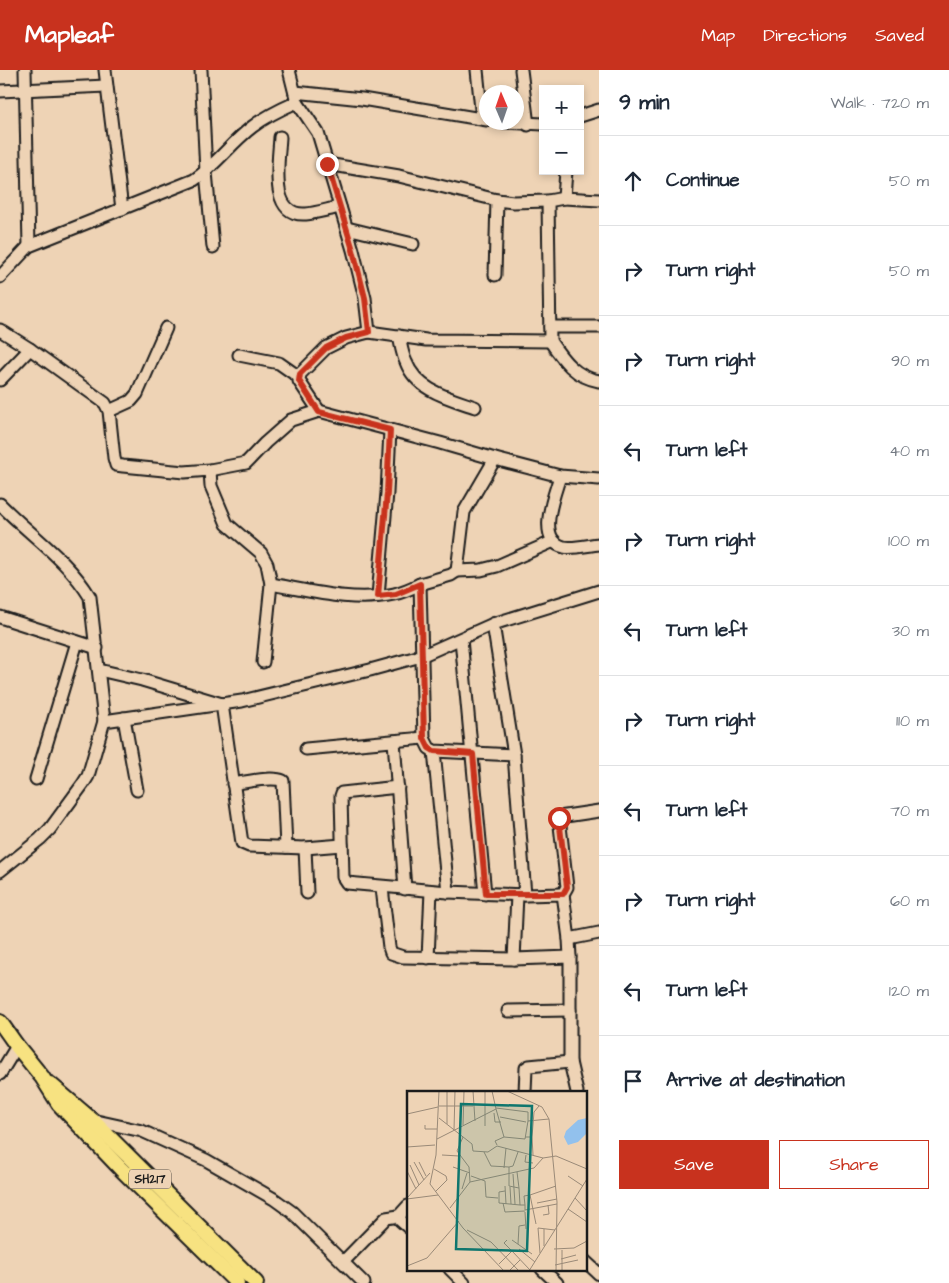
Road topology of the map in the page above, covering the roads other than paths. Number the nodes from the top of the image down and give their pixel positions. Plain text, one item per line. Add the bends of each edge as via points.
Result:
1 (25, 70) edge
2 (105, 70) edge
3 (201, 70) edge
4 (289, 70) edge
5 (477, 70) edge
6 (522, 70) edge
7 (479, 85) edge
8 (106, 86) junction
9 (26, 89) junction
10 (0, 91) edge
11 (296, 97) junction
12 (599, 110) edge
13 (584, 115) edge
14 (479, 118) edge
15 (524, 124) edge
16 (528, 124) junction
17 (539, 124) edge
18 (280, 137) dead end
19 (327, 164) junction
20 (206, 172) junction
21 (566, 175) edge
22 (564, 198) junction
23 (497, 200) junction
24 (599, 200) edge
25 (548, 201) junction
26 (340, 206) junction
27 (122, 209) junction
28 (347, 228) junction
29 (413, 244) dead end
30 (29, 246) junction
31 (213, 247) dead end
32 (495, 275) dead end
33 (0, 277) edge
34 (550, 327) junction
35 (599, 327) edge
36 (166, 328) dead end
37 (0, 330) edge
38 (369, 332) junction
39 (399, 336) junction
40 (550, 341) junction
41 (30, 349) junction
42 (239, 355) dead end
43 (299, 377) junction
44 (0, 380) edge
45 (599, 381) edge
46 (475, 407) dead end
47 (109, 411) junction
48 (319, 412) junction
49 (390, 430) junction
50 (495, 459) junction
51 (210, 470) junction
52 (560, 476) junction
53 (599, 479) edge
54 (0, 505) edge
55 (554, 541) junction
56 (599, 544) edge
57 (457, 571) junction
58 (271, 584) junction
59 (420, 584) junction
60 (599, 591) edge
61 (378, 596) junction
62 (0, 617) edge
63 (493, 624) junction
64 (461, 638) junction
65 (77, 642) junction
66 (97, 648) junction
67 (421, 656) junction
68 (263, 662) dead end
69 (99, 670) junction
70 (222, 704) junction
71 (124, 718) junction
72 (104, 721) junction
73 (424, 738) junction
74 (394, 741) junction
75 (306, 749) dead end
76 (434, 751) junction
77 (473, 754) junction
78 (514, 755) junction
79 (36, 779) dead end
80 (233, 784) junction
81 (398, 787) junction
82 (137, 790) dead end
83 (599, 811) edge
84 (342, 844) junction
85 (286, 847) junction
86 (305, 848) junction
87 (0, 871) edge
88 (382, 888) junction
89 (405, 889) junction
90 (431, 891) junction
91 (448, 892) junction
92 (307, 893) dead end
93 (486, 894) junction
94 (563, 894) junction
95 (521, 895) junction
96 (599, 933) edge
97 (570, 939) junction
98 (570, 957) junction
99 (428, 958) junction
100 (514, 959) junction
101 (570, 1010) junction
102 (508, 1011) dead end
103 (0, 1022) edge
104 (17, 1046) junction
105 (570, 1062) junction
106 (0, 1074) edge
107 (42, 1077) junction
108 (525, 1091) edge
109 (577, 1091) edge
110 (92, 1120) junction
111 (407, 1207) edge
112 (399, 1216) junction
113 (407, 1227) edge
114 (342, 1262) junction
115 (586, 1262) edge
116 (451, 1270) edge
117 (543, 1270) edge
118 (599, 1274) edge
119 (237, 1283) edge
120 (256, 1283) edge
121 (364, 1283) edge
122 (464, 1283) edge
123 (557, 1283) edge

1 - 9 street
2 - 8 street
3 - 20 street
4 - 11 street
5 - 7 street
6 - 16 street
8 - 9 street
8 - 27 street
9 - 10 street
9 - 30 street
11 - 14 street via 362,99
11 - 19 street via 318,133
11 - 20 street via 251,128
12 - 13 street
15 - 16 street
16 - 17 street
18 - 26 street via 277,182 288,209 305,214
19 - 23 street via 400,176
19 - 26 street
20 - 27 street
20 - 31 street
21 - 22 street
22 - 24 street
22 - 25 street
23 - 25 street
23 - 32 street
25 - 34 street
26 - 28 street
27 - 30 street
28 - 29 street
28 - 38 street via 365,298
30 - 33 street
34 - 35 street
34 - 40 street
36 - 47 street via 137,394 131,401
37 - 41 street
38 - 39 street
38 - 43 street via 326,348
39 - 40 street via 426,340
39 - 46 street via 406,363 425,388
40 - 45 street via 576,373
41 - 44 street
41 - 47 street via 105,404
42 - 43 street via 279,363
43 - 48 street
47 - 51 street via 116,464 184,472
48 - 49 street
48 - 51 street via 292,420 246,463
49 - 50 street
49 - 61 street
50 - 52 street
50 - 57 street via 464,512
51 - 58 street via 211,486 227,524 262,553
52 - 53 street
52 - 55 street via 548,524
54 - 66 street via 48,547 84,587 90,597
55 - 56 street via 565,547
55 - 57 street via 497,566
57 - 59 street
58 - 61 street via 340,596
58 - 68 street
59 - 61 street via 396,594
59 - 67 street
60 - 63 street
62 - 65 street
63 - 64 street
63 - 78 street
64 - 67 street
64 - 77 street
65 - 66 street
65 - 79 street
66 - 69 street
67 - 70 street
67 - 73 street
69 - 70 street
69 - 72 street
70 - 71 street
70 - 80 street
71 - 72 street
71 - 82 street
72 - 87 street via 83,784 50,829
73 - 74 street
73 - 76 street
74 - 75 street
74 - 81 street
76 - 77 street
76 - 91 street
77 - 78 street
77 - 93 street
78 - 95 street
80 - 85 street via 242,842 249,846
80 - 85 street via 271,779 282,781
81 - 84 street via 342,792
81 - 89 street
83 - 94 street via 559,818 567,887
84 - 86 street
84 - 88 street via 343,877 347,883
85 - 86 street
86 - 92 street
88 - 89 street
88 - 99 street via 391,953
89 - 90 street
90 - 91 street
90 - 99 street
91 - 93 street
93 - 95 street
94 - 95 street
94 - 97 street
95 - 100 street
96 - 97 street
97 - 98 street
98 - 100 street
98 - 101 street
99 - 100 street
101 - 102 street
101 - 105 street
103 - 104 main road, SH217
104 - 106 street
104 - 107 main road, SH217
105 - 108 street via 529,1066 526,1068
105 - 109 street
107 - 110 main road, SH217
107 - 119 main road, SH217 via 59,1104
110 - 114 street via 142,1132 206,1160 292,1212
110 - 120 main road, SH217
111 - 112 street
112 - 113 street
112 - 114 street via 386,1218
114 - 121 street
115 - 118 street
116 - 122 street
117 - 123 street

